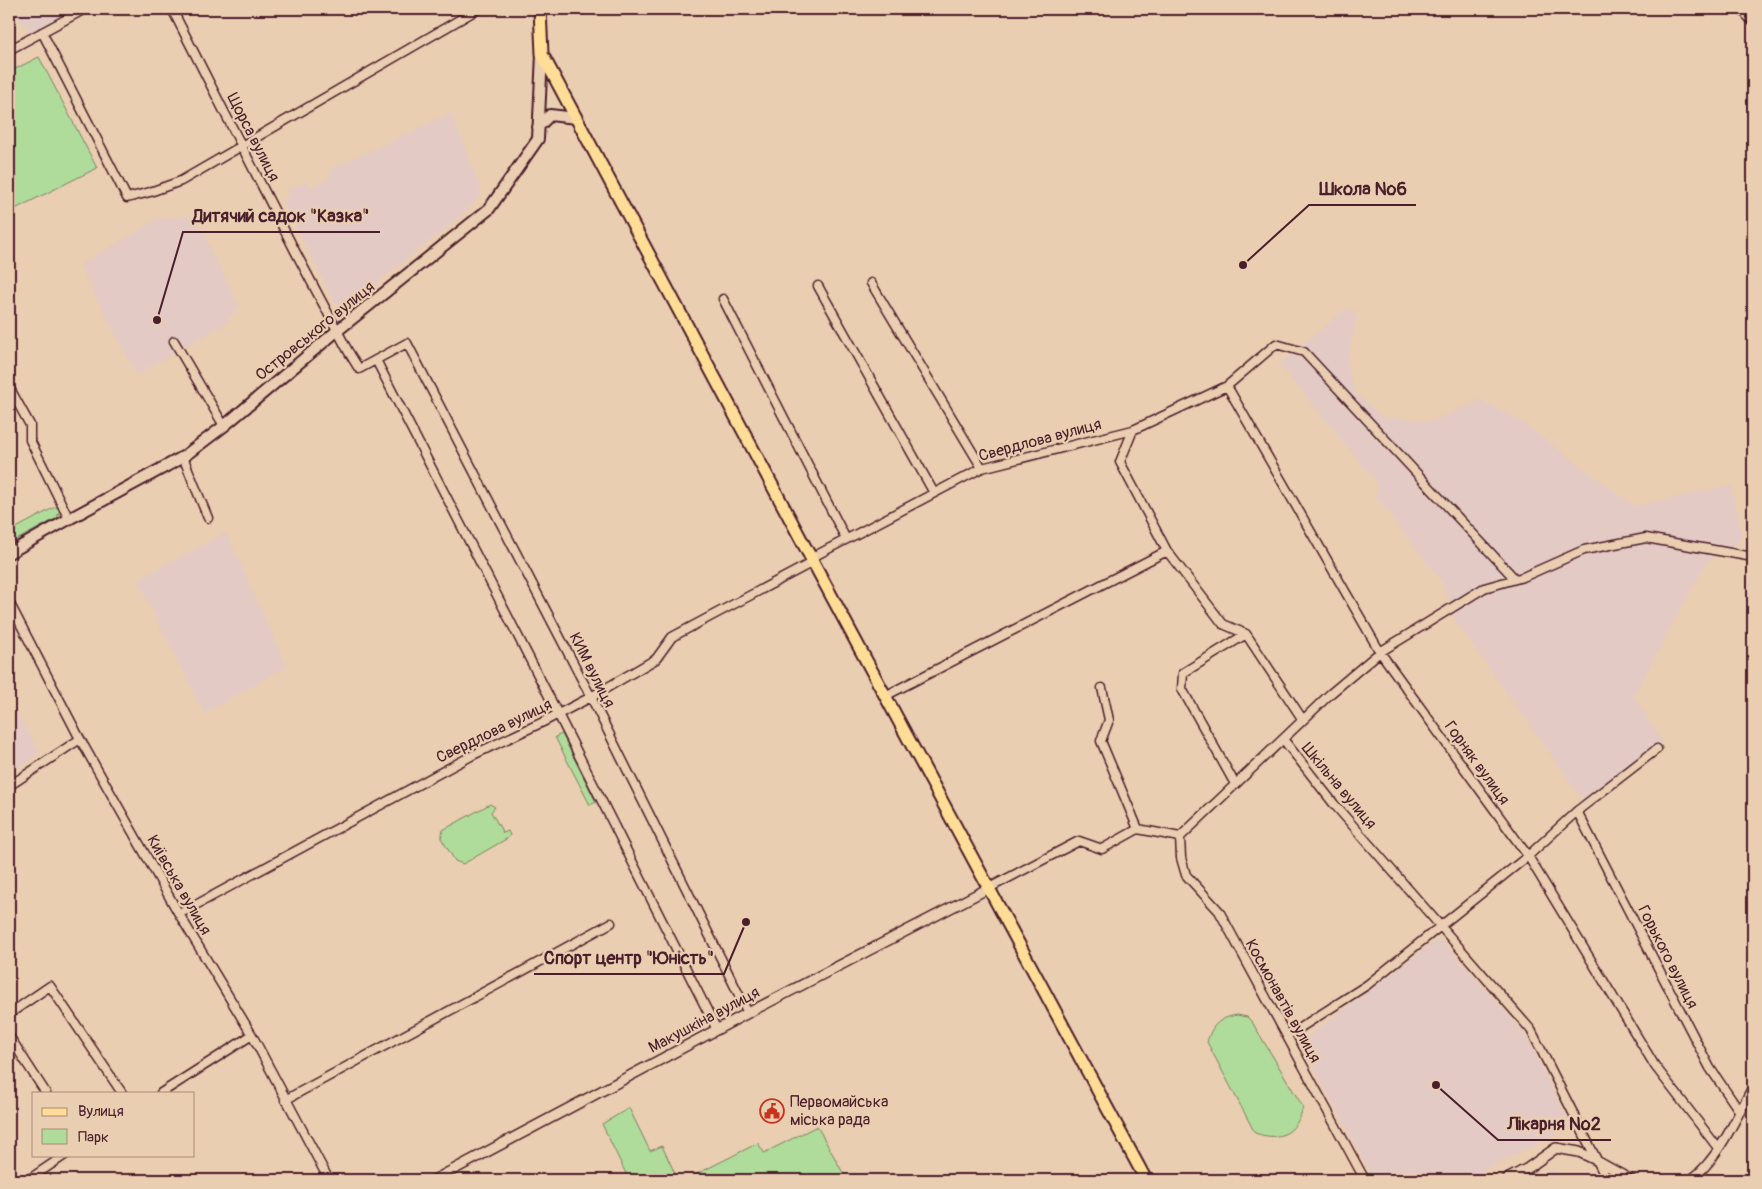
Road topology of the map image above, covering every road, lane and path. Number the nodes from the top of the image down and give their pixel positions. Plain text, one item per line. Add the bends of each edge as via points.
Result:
1 (85, 9) edge
2 (172, 9) edge
3 (478, 9) edge
4 (540, 9) edge
5 (1741, 9) edge
6 (1753, 22) edge
7 (42, 32) junction
8 (9, 50) edge
9 (542, 54) junction
10 (576, 118) junction
11 (538, 127) junction
12 (242, 145) junction
13 (871, 283) dead end
14 (818, 286) dead end
15 (723, 299) dead end
16 (338, 330) junction
17 (174, 341) dead end
18 (376, 360) junction
19 (1227, 386) junction
20 (9, 387) edge
21 (224, 426) junction
22 (1133, 430) junction
23 (183, 457) junction
24 (982, 468) junction
25 (934, 493) junction
26 (69, 518) junction
27 (208, 518) dead end
28 (846, 539) junction
29 (1167, 551) junction
30 (9, 554) edge
31 (1753, 557) edge
32 (812, 560) junction
33 (1515, 579) junction
34 (9, 602) edge
35 (1246, 634) junction
36 (1380, 652) junction
37 (1102, 688) dead end
38 (885, 696) junction
39 (590, 697) junction
40 (558, 714) junction
41 (1303, 720) junction
42 (80, 739) junction
43 (1283, 739) junction
44 (1657, 749) dead end
45 (1235, 784) junction
46 (9, 786) edge
47 (1577, 811) junction
48 (1138, 829) junction
49 (1180, 837) junction
50 (1528, 856) junction
51 (989, 888) junction
52 (179, 914) junction
53 (611, 923) dead end
54 (1441, 926) junction
55 (748, 1012) junction
56 (9, 1013) edge
57 (716, 1030) junction
58 (252, 1035) junction
59 (9, 1036) edge
60 (1287, 1036) junction
61 (1753, 1086) edge
62 (45, 1092) edge
63 (121, 1092) edge
64 (163, 1092) edge
65 (285, 1100) junction
66 (1740, 1112) junction
67 (1718, 1148) junction
68 (64, 1156) edge
69 (1596, 1160) junction
70 (28, 1180) edge
71 (329, 1180) edge
72 (434, 1180) edge
73 (1146, 1180) edge
74 (1365, 1180) edge
75 (1505, 1180) edge
76 (1607, 1180) edge
77 (1632, 1180) edge
78 (1690, 1180) edge

1 - 7 street
2 - 12 street, Щорса вулиця
3 - 12 street
4 - 9 main road
5 - 6 street
7 - 8 street
7 - 12 street via 127,198 181,180
9 - 10 main road
9 - 11 main road, Островського вулиця
10 - 11 main road via 550,115
10 - 32 main road
11 - 16 main road, Островського вулиця via 538,139 489,209
12 - 16 street, Щорса вулиця
13 - 24 street
14 - 25 street
15 - 28 street
16 - 18 street, Щорса вулиця via 359,369
16 - 21 main road, Островського вулиця
17 - 21 street
18 - 39 street, КИМ вулиця via 407,342
18 - 40 street
19 - 22 street, Свердлова вулиця
19 - 33 street, Свердлова вулиця via 1276,344 1304,352
19 - 36 street, Горняк вулиця
20 - 26 street via 30,424 30,440
21 - 23 main road, Островського вулиця
22 - 24 street, Свердлова вулиця
22 - 29 street via 1120,462
23 - 26 main road, Островського вулиця
23 - 27 street
24 - 25 street, Свердлова вулиця
25 - 28 street, Свердлова вулиця
26 - 30 main road, Островського вулиця
28 - 32 street, Свердлова вулиця
29 - 35 street via 1223,624
29 - 38 street
31 - 33 street via 1646,538 1584,550
32 - 38 main road
32 - 39 street, Свердлова вулиця via 672,637 656,659
33 - 36 street via 1484,588
34 - 42 street, Київська вулиця
35 - 41 street, Шкільна вулиця
35 - 45 street via 1183,673 1182,689
36 - 41 street
36 - 50 street, Горняк вулиця
37 - 48 street via 1109,720 1101,741
38 - 51 main road
39 - 40 street, Свердлова вулиця
39 - 55 street, КИМ вулиця
40 - 52 street, Свердлова вулиця via 473,755
40 - 57 street
41 - 43 street, Шкільна вулиця
42 - 46 street
42 - 52 street, Київська вулиця
43 - 45 street
43 - 54 street, Шкільна вулиця via 1334,804
44 - 47 street
45 - 49 street
47 - 50 street
47 - 66 street, Горького вулиця via 1710,1068
48 - 49 street
48 - 51 street via 1102,849 1079,841
49 - 60 street, Космонавтів вулиця via 1186,874 1219,912
50 - 54 street
50 - 67 street, Горняк вулиця via 1655,1066
51 - 55 street, Макушкіна вулиця
51 - 73 main road
52 - 58 street, Київська вулиця
53 - 65 street
54 - 60 street via 1367,985
54 - 69 street, Шкільна вулиця via 1531,1030
55 - 57 street, Макушкіна вулиця
56 - 63 street via 50,986
57 - 72 street, Макушкіна вулиця
58 - 64 street
58 - 65 street, Київська вулиця
59 - 62 street
60 - 74 street, Космонавтів вулиця
61 - 66 street
65 - 71 street, Київська вулиця
66 - 67 street
67 - 78 street
68 - 70 street
69 - 75 street via 1579,1152 1556,1148
69 - 76 street, Шкільна вулиця
69 - 77 street

